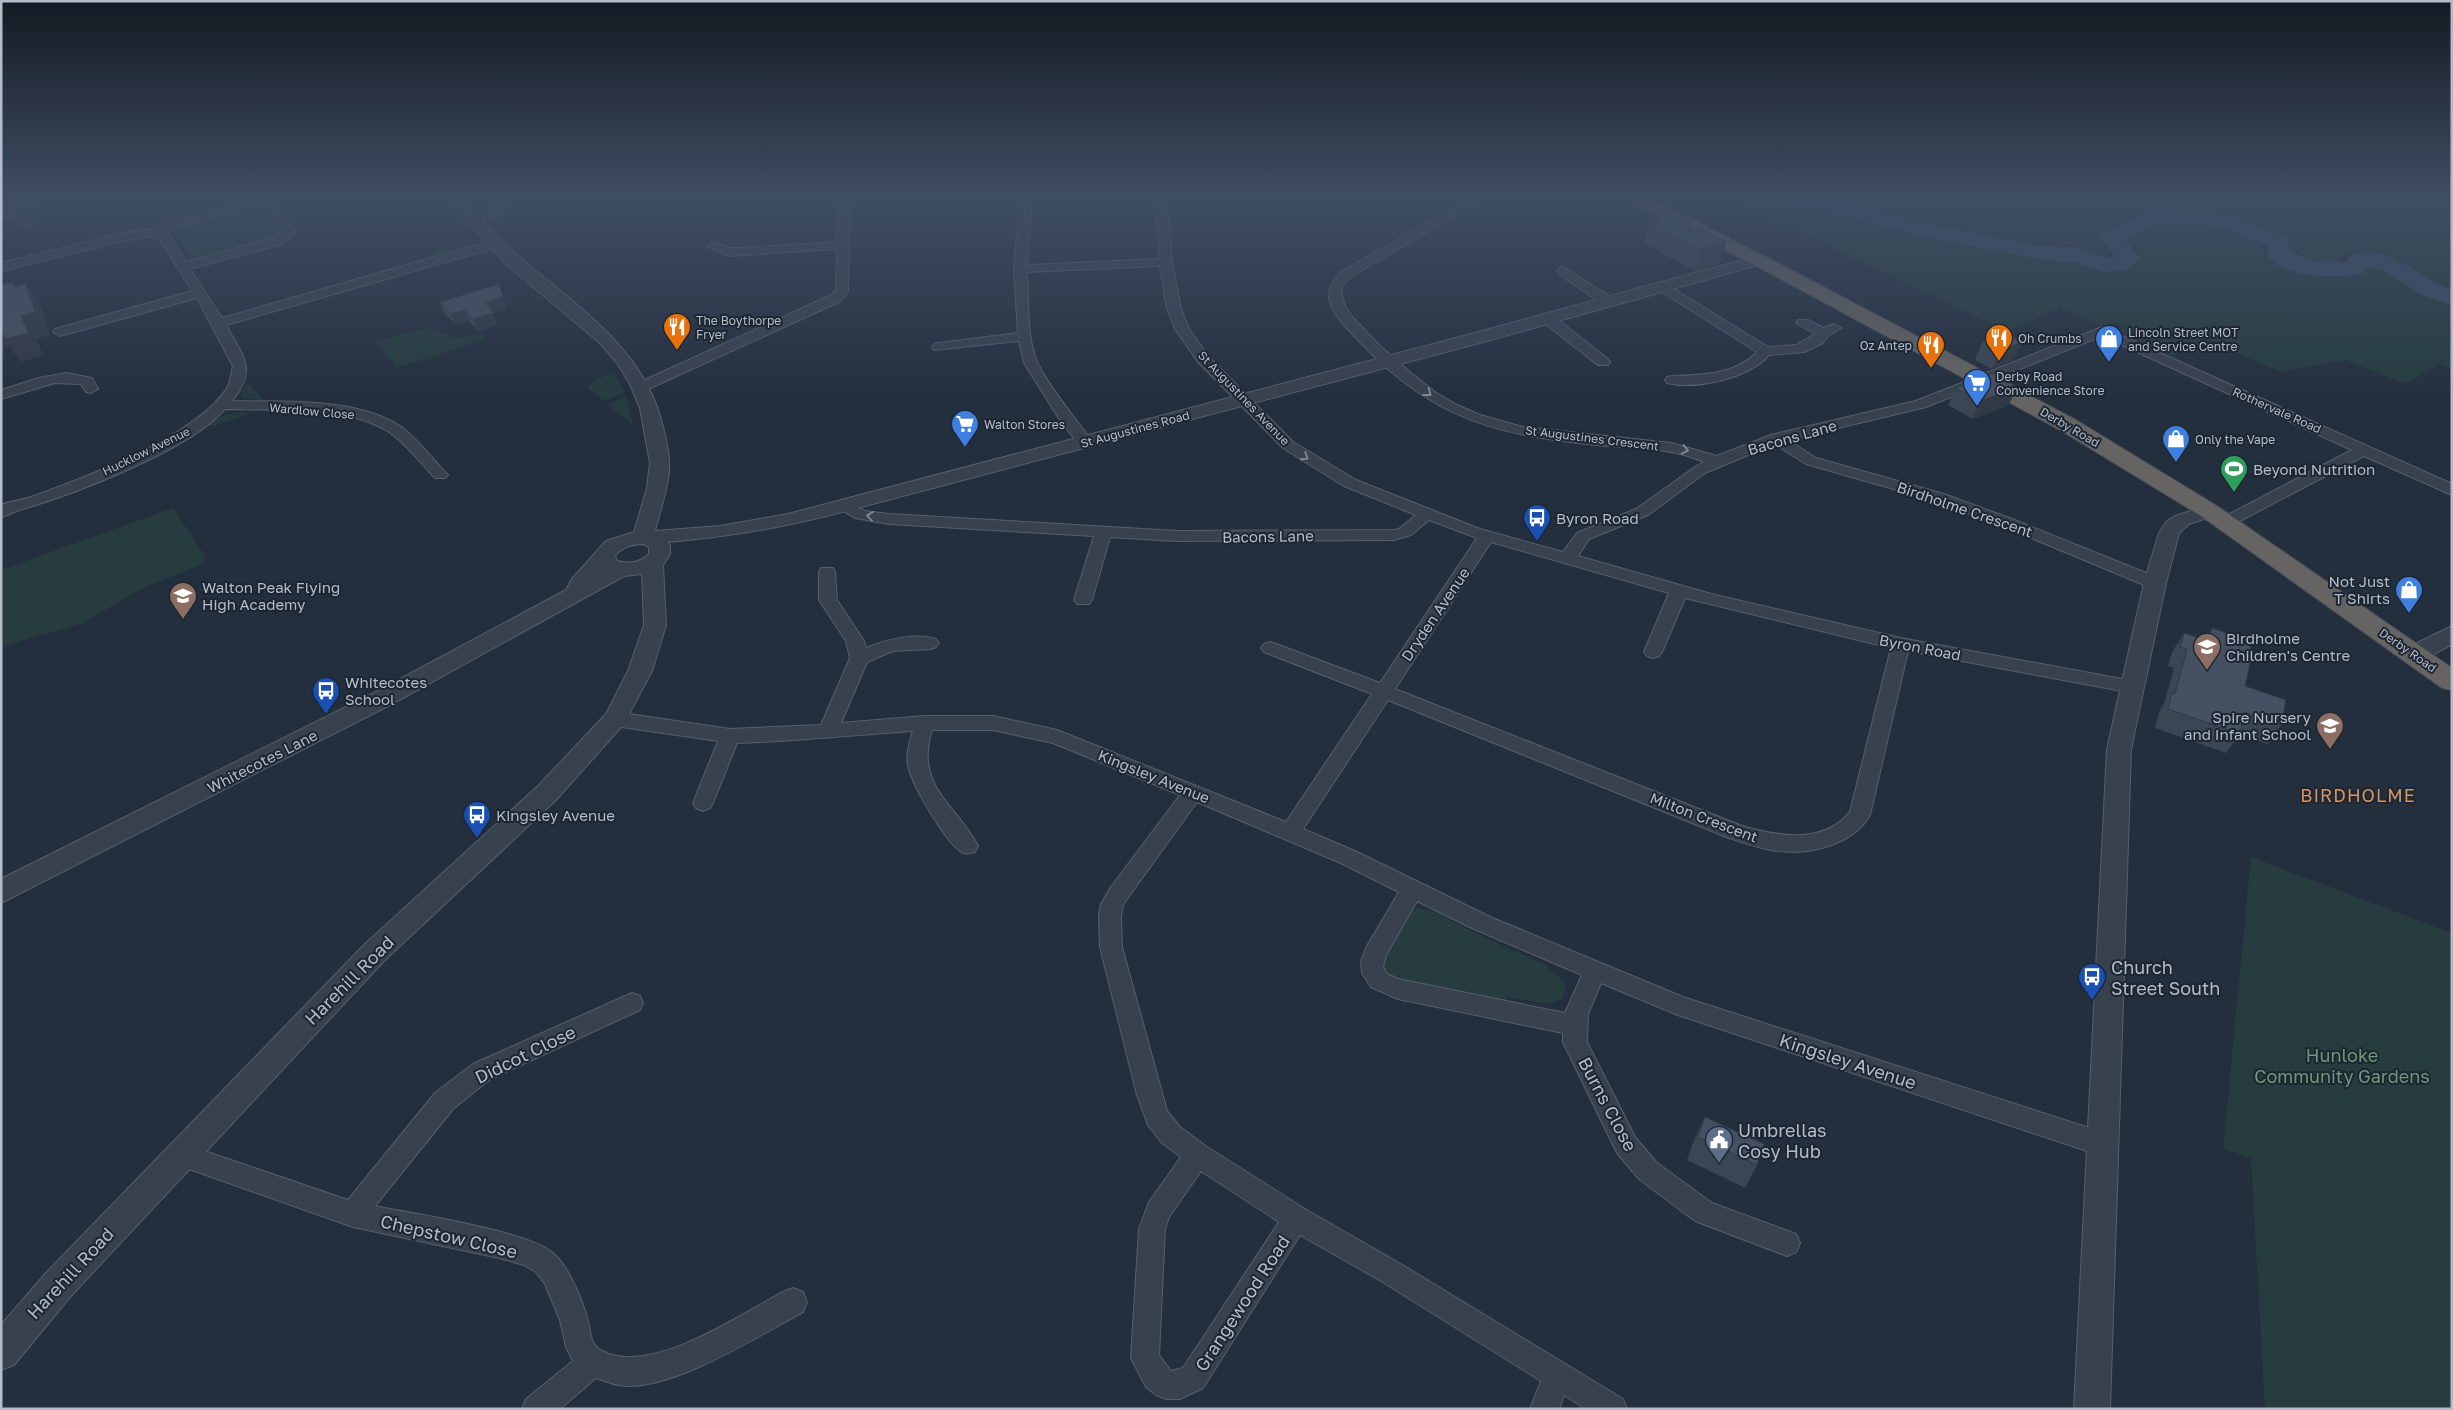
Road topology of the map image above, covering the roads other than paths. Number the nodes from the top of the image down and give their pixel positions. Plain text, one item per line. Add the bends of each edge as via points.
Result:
1 (180, 265) edge
2 (193, 265) edge
3 (422, 265) edge
4 (518, 265) edge
5 (842, 265) edge
6 (1020, 265) edge
7 (1108, 265) edge
8 (1166, 265) edge
9 (1361, 265) edge
10 (1742, 265) edge
11 (1768, 265) edge
12 (182, 268) junction
13 (1020, 269) junction
14 (1562, 271) dead end
15 (1664, 287) junction
16 (201, 293) junction
17 (1609, 302) junction
18 (1548, 319) junction
19 (219, 323) junction
20 (1803, 323) dead end
21 (2102, 331) joint
22 (1025, 336) junction
23 (938, 346) dead end
24 (61, 348) dead end
25 (1765, 351) junction
26 (1390, 361) junction
27 (1602, 362) dead end
28 (1750, 366) junction
29 (1764, 376) dead end
30 (1985, 379) junction
31 (1672, 380) dead end
32 (641, 387) junction
33 (91, 389) dead end
34 (1, 395) edge
35 (1243, 400) junction
36 (222, 405) junction
37 (1776, 438) junction
38 (1085, 443) junction
39 (2365, 449) junction
40 (1716, 462) junction
41 (440, 475) dead end
42 (2452, 490) edge
43 (651, 503) junction
44 (843, 506) junction
45 (4, 508) edge
46 (1426, 514) junction
47 (2217, 517) junction
48 (720, 532) junction
49 (1103, 532) junction
50 (680, 534) junction
51 (1487, 536) junction
52 (644, 538) junction
53 (655, 558) junction
54 (1568, 559) junction
55 (615, 561) junction
56 (826, 572) dead end
57 (2155, 583) junction
58 (652, 591) junction
59 (1679, 591) junction
60 (1083, 600) dead end
61 (2452, 633) edge
62 (930, 643) dead end
63 (1901, 644) junction
64 (1270, 648) dead end
65 (1653, 652) dead end
66 (2413, 654) junction
67 (860, 658) junction
68 (2452, 681) edge
69 (2134, 687) junction
70 (1383, 691) junction
71 (615, 719) junction
72 (924, 723) junction
73 (828, 732) junction
74 (730, 736) junction
75 (1194, 792) junction
76 (703, 803) dead end
77 (1290, 832) junction
78 (968, 846) dead end
79 (1413, 888) junction
80 (1, 892) edge
81 (1596, 972) junction
82 (632, 1003) dead end
83 (1574, 1025) junction
84 (2102, 1144) junction
85 (182, 1155) junction
86 (1198, 1155) junction
87 (353, 1214) junction
88 (1296, 1218) junction
89 (1787, 1243) dead end
90 (793, 1302) dead end
91 (1, 1352) edge
92 (591, 1362) junction
93 (1558, 1376) junction
94 (536, 1409) edge
95 (1544, 1409) edge
96 (1613, 1409) edge
97 (2092, 1409) edge

1 - 12 street, Hucklow Avenue
2 - 12 street
3 - 19 street
4 - 32 street via 618,350 630,364
5 - 32 street via 842,291 836,298
6 - 13 street
7 - 13 street
8 - 35 street, St Augustines Avenue via 1174,309 1182,329 1203,358
9 - 26 street, St Augustines Crescent via 1339,280 1335,287 1336,304 1343,316
10 - 15 street, St Augustines Road
11 - 30 highway, Derby Road
12 - 16 street, Hucklow Avenue
13 - 22 street
14 - 17 street
15 - 17 street, St Augustines Road
15 - 25 street
16 - 19 street, Hucklow Avenue
16 - 24 street via 58,327
17 - 18 street, St Augustines Road
18 - 26 street, St Augustines Road
18 - 27 street
19 - 36 street, Hucklow Avenue via 240,365 236,387
20 - 25 street via 1828,331 1798,350
21 - 30 street, Bacons Lane
21 - 39 street, Rothervale Road
22 - 23 street
22 - 38 street via 1031,362
25 - 28 street
26 - 35 street, St Augustines Road
26 -> 40 street, St Augustines Crescent via 1443,404 1482,421 1565,438 1677,448
28 - 29 street
28 - 31 street via 1710,377
30 - 37 street, Bacons Lane via 1898,411
30 - 47 highway, Derby Road via 2068,425
32 - 43 street via 649,401 659,456 658,484
33 - 34 street via 86,381 56,378
35 - 38 street, St Augustines Road
35 -> 46 street, St Augustines Avenue via 1288,445 1328,471
36 - 41 street, Wardlow Close via 349,412 377,420 395,430
36 - 45 street, Hucklow Avenue via 206,420 162,446 63,490
37 - 40 street, Bacons Lane
37 - 57 street, Birdholme Crescent via 1811,461 1938,497
38 - 44 street, St Augustines Road
39 - 42 street, Rothervale Road
39 - 47 street
40 - 54 street, Bacons Lane via 1649,508 1583,536
43 - 50 street via 660,517
43 - 52 street
43 - 55 street via 635,516
44 - 48 street, St Augustines Road
49 -> 44 street, Bacons Lane via 898,519 860,515
46 - 49 street, Bacons Lane via 1409,529 1394,535 1207,537
46 - 51 street, St Augustines Avenue
47 - 57 street via 2174,525
47 - 66 highway, Derby Road
48 - 50 street, St Augustines Road
48 - 53 street, St Augustines Road
49 - 60 street
50 - 52 street, St Augustines Road
51 - 54 street, Byron Road
51 - 70 street, Dryden Avenue
52 - 53 street via 657,542 660,550
52 - 55 street, St Augustines Road via 629,539
53 - 55 street, St Augustines Road via 641,567
53 - 58 street, Harehill Road
54 - 59 street, Byron Road
55 - 58 street via 639,584
55 - 80 street, Whitecotes Lane via 571,594 518,627
56 - 67 street via 828,600 855,641
57 - 69 street
58 - 71 street, Harehill Road via 656,610 652,634 640,671
59 - 63 street, Byron Road
59 - 65 street
61 - 66 street
62 - 67 street via 894,643
63 - 69 street, Byron Road
63 - 70 street, Milton Crescent via 1860,815 1856,822 1838,833 1804,843 1777,843 1736,832
64 - 70 street
66 - 68 highway, Derby Road
67 - 73 street
69 - 84 street via 2119,749
70 - 77 street, Dryden Avenue
71 - 74 street, Kingsley Avenue
71 - 85 street, Harehill Road via 547,793 355,973
72 - 73 street, Kingsley Avenue
72 - 75 street, Kingsley Avenue via 993,723 1036,731
72 - 78 street via 918,751 920,776
73 - 74 street, Kingsley Avenue
74 - 76 street
75 - 77 street, Kingsley Avenue
75 - 86 street, Grangewood Road via 1112,904 1109,928 1111,947 1157,1117 1172,1135
77 - 79 street, Kingsley Avenue
79 - 81 street, Kingsley Avenue via 1482,923
79 - 83 street via 1370,964 1373,976 1398,989
81 - 83 street via 1578,1004
81 - 84 street, Kingsley Avenue via 1678,1005
82 - 87 street, Didcot Close via 481,1072 444,1101
83 - 89 street, Burns Close via 1575,1042 1626,1145 1648,1171 1704,1212
84 - 97 street
85 - 87 street, Chepstow Close
85 - 91 street, Harehill Road via 58,1285
86 - 88 street, Grangewood Road
86 - 88 street, Grangewood Road via 1158,1211 1152,1229 1145,1358 1156,1377 1166,1385 1180,1385 1193,1378
87 - 92 street, Chepstow Close via 499,1245 544,1262 555,1275 574,1320 580,1347
88 - 93 street, Grangewood Road
90 - 92 street via 696,1354 659,1368 618,1371
92 - 94 street via 575,1379
93 - 95 street
93 - 96 street, Grangewood Road

